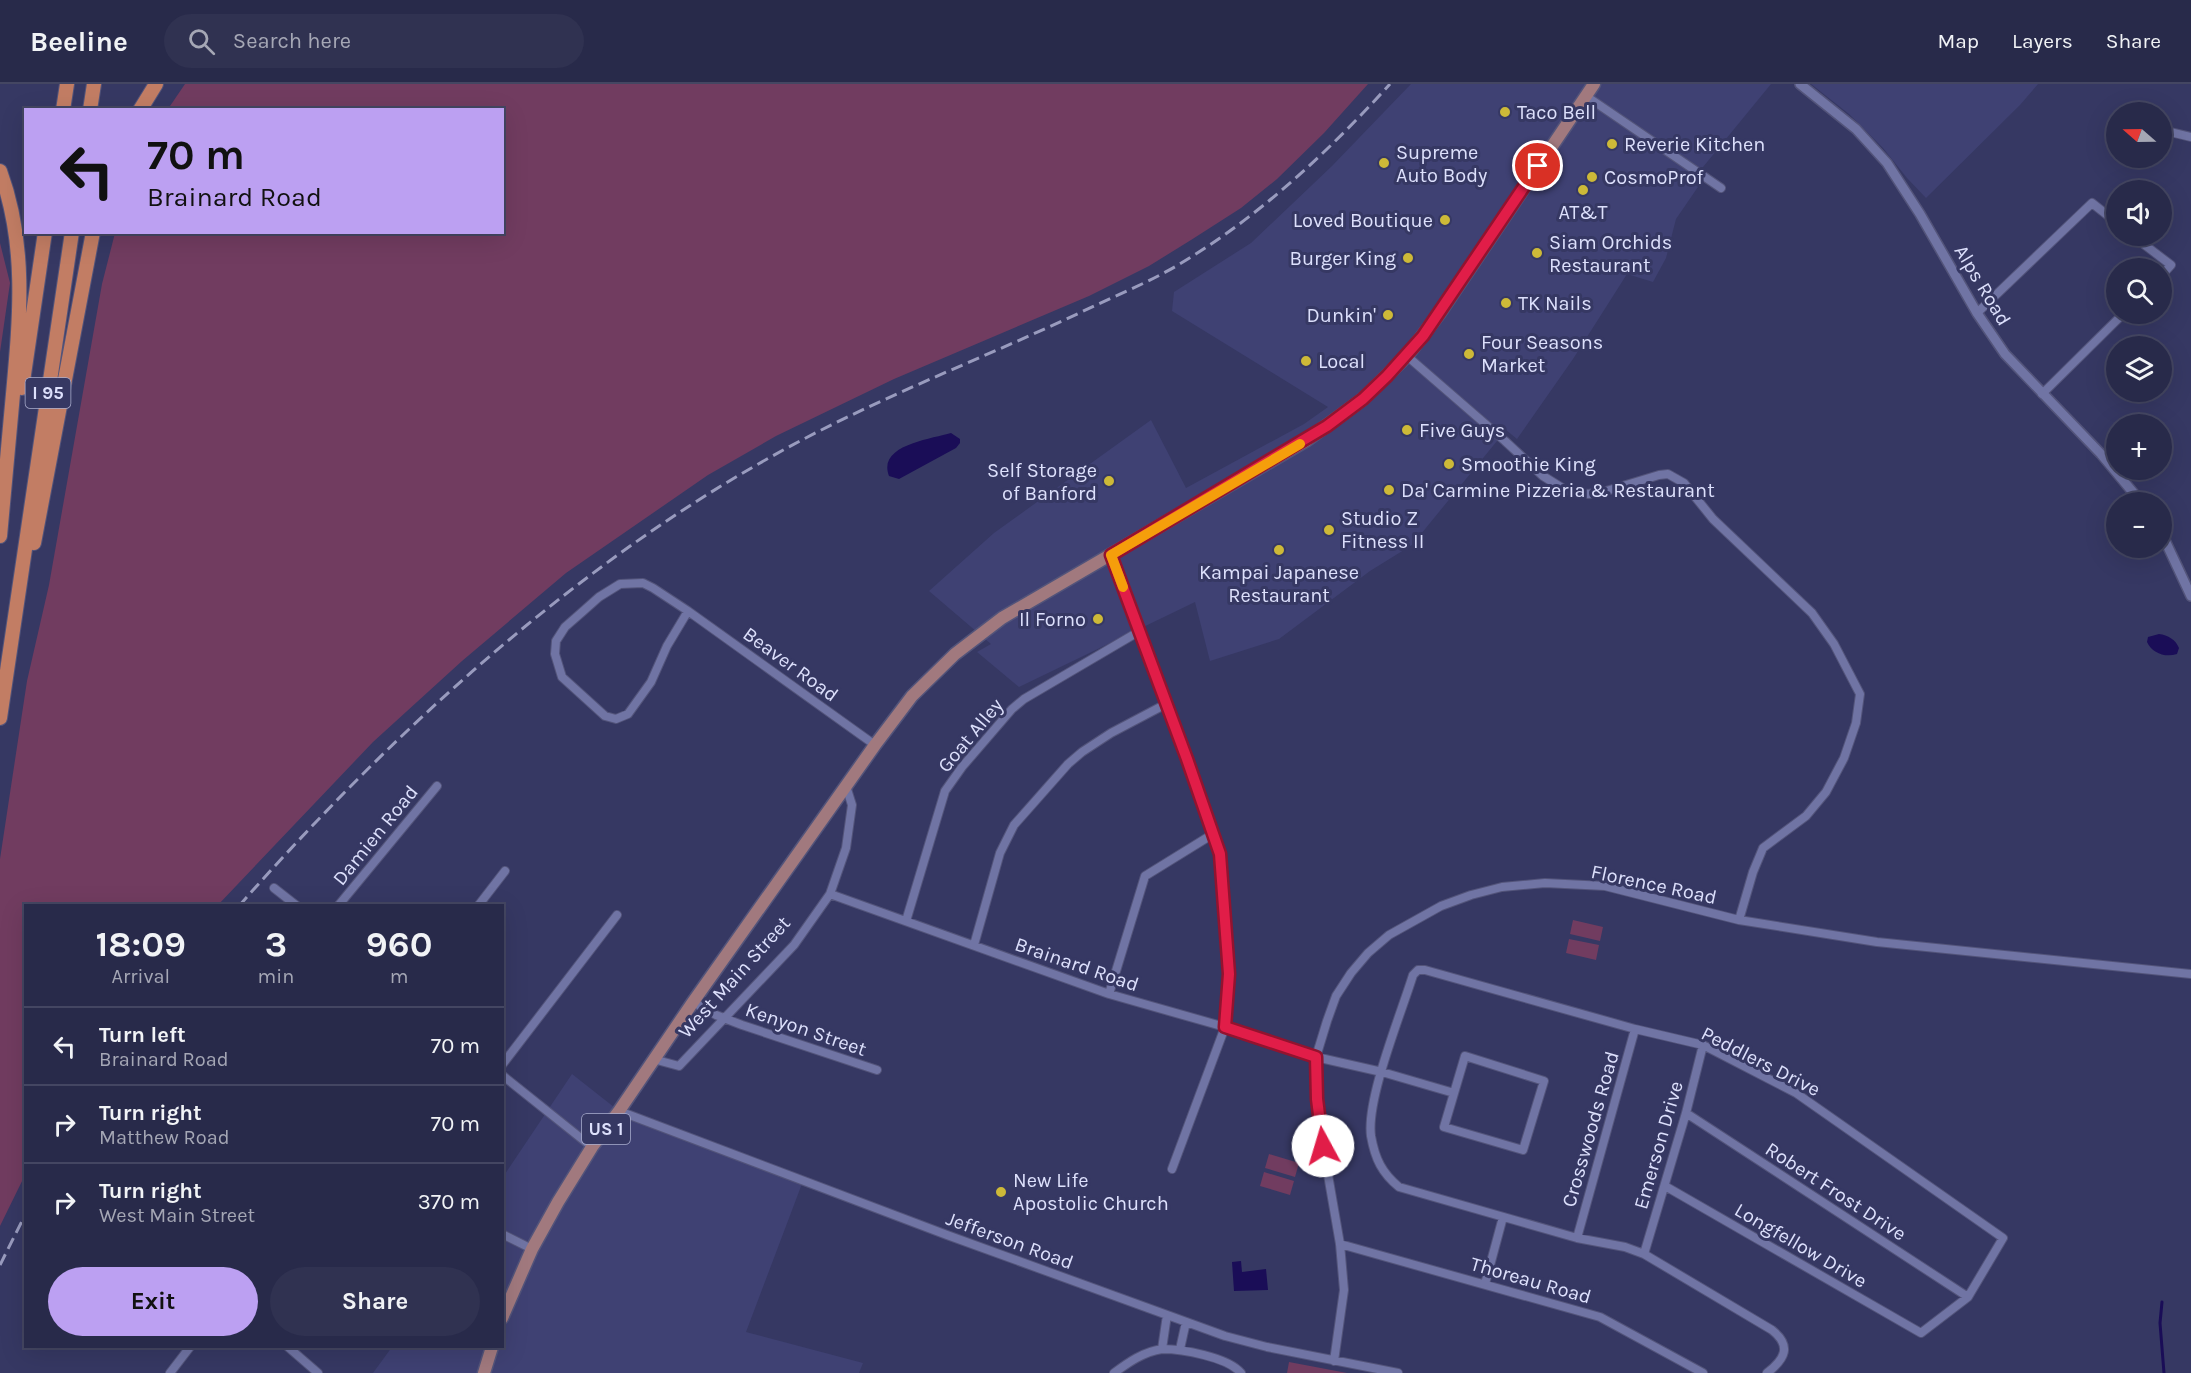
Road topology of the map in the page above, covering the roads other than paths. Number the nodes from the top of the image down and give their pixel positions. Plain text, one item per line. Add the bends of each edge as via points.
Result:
1 (65, 84) edge
2 (93, 84) edge
3 (156, 84) edge
4 (1594, 84) edge
5 (1800, 84) edge
6 (1586, 96) junction
7 (62, 108) edge
8 (90, 108) edge
9 (141, 108) edge
10 (2172, 132) edge
11 (2191, 137) edge
12 (0, 171) edge
13 (1721, 188) dead end
14 (2106, 214) edge
15 (45, 234) edge
16 (72, 234) edge
17 (93, 234) edge
18 (2146, 246) edge
19 (2162, 258) edge
20 (1977, 314) junction
21 (2113, 324) edge
22 (1407, 356) junction
23 (2042, 394) junction
24 (2133, 492) edge
25 (0, 537) edge
26 (1111, 555) junction
27 (2172, 555) edge
28 (2191, 596) edge
29 (688, 611) junction
30 (1138, 632) junction
31 (6, 680) junction
32 (1166, 704) junction
33 (0, 717) edge
34 (875, 745) junction
35 (437, 786) dead end
36 (846, 786) junction
37 (1213, 834) junction
38 (505, 871) dead end
39 (274, 888) dead end
40 (830, 894) junction
41 (294, 904) edge
42 (340, 904) edge
43 (480, 904) edge
44 (617, 915) dead end
45 (1739, 920) junction
46 (906, 921) junction
47 (974, 945) junction
48 (2191, 974) edge
49 (1109, 994) junction
50 (693, 1002) junction
51 (725, 1018) junction
52 (1225, 1027) junction
53 (1635, 1029) junction
54 (1703, 1045) junction
55 (1316, 1057) junction
56 (653, 1059) junction
57 (504, 1062) edge
58 (877, 1070) dead end
59 (1382, 1072) junction
60 (504, 1077) edge
61 (1454, 1093) junction
62 (619, 1112) junction
63 (1686, 1113) junction
64 (592, 1147) junction
65 (1172, 1169) dead end
66 (1665, 1186) junction
67 (1503, 1217) junction
68 (504, 1235) edge
69 (1577, 1238) junction
70 (1340, 1244) junction
71 (532, 1249) junction
72 (1644, 1254) junction
73 (1485, 1284) junction
74 (1968, 1297) junction
75 (504, 1312) edge
76 (1167, 1315) junction
77 (1186, 1322) junction
78 (1921, 1333) joint
79 (189, 1348) edge
80 (289, 1348) edge
81 (492, 1348) edge
82 (1162, 1349) junction
83 (1180, 1349) junction
84 (1334, 1361) junction
85 (170, 1373) edge
86 (318, 1373) edge
87 (484, 1373) edge
88 (1114, 1373) edge
89 (1241, 1373) edge
90 (1398, 1373) edge
91 (1703, 1373) edge
92 (1767, 1373) edge

1 - 7 highway
2 - 8 highway
3 - 9 highway
4 - 6 main road, West Main Street / US 1
5 - 20 street, Alps Road via 1856,129 1887,163
6 - 13 street
6 - 22 main road, West Main Street / US 1 via 1450,299
10 - 11 street
12 - 25 highway via 15,222 21,285
14 - 20 street via 2092,203
15 - 25 highway, I 95
16 - 31 highway, I 95
17 - 31 highway
18 - 19 street
20 - 23 street, Alps Road via 2005,354
21 - 23 street
22 - 26 main road, West Main Street / US 1 via 1363,399 1327,426
22 - 45 street via 1543,476 1567,491 1588,494 1659,475 1677,478 1713,519 1812,613 1834,644 1860,694 1856,723 1844,758 1826,792 1806,816 1763,848
23 - 24 street, Alps Road
26 - 30 street
26 - 34 main road, West Main Street / US 1 via 1002,618 955,654 912,696
27 - 28 street
29 - 29 street, Beaver Road via 651,682 628,714 616,719 605,716 562,677 555,654 556,640 599,597 620,584 643,583
29 - 34 street, Beaver Road
30 - 32 street
30 - 46 street, Goat Alley via 1024,699 957,772 941,800
31 - 33 highway, I 95
32 - 37 street
32 - 47 street via 1082,752 1014,825 1000,853
34 - 36 main road, West Main Street / US 1
35 - 42 street, Damien Road
36 - 40 street, West Main Street via 852,805 846,848
36 - 50 main road, West Main Street / US 1
37 - 49 street via 1145,876
37 - 52 street via 1221,866 1229,974
38 - 43 street
39 - 41 street
40 - 46 street, Brainard Road
40 - 51 street, West Main Street via 794,945
44 - 57 street
45 - 48 street, Florence Road via 1877,942
45 - 55 street, Florence Road via 1605,886 1545,883 1471,895 1416,919 1368,953 1336,996
46 - 47 street, Brainard Road
47 - 49 street, Brainard Road
49 - 52 street, Brainard Road
50 - 51 street, Kenyon Street
50 - 56 main road, West Main Street / US 1
51 - 56 street, West Main Street via 679,1066
51 - 58 street, Kenyon Street
52 - 55 street, Brainard Road
52 - 65 street
53 - 54 street, Peddlers Drive
53 - 59 street, Peddlers Drive via 1418,970 1413,975
53 - 69 street, Crosswoods Road
54 - 63 street, Emerson Drive
54 - 74 street, Peddlers Drive via 1796,1093 2003,1238
55 - 59 street
55 - 70 street, Florence Road via 1323,1146
56 - 62 main road, West Main Street / US 1
59 - 61 street
59 - 67 street, Peddlers Drive via 1372,1110 1371,1134 1386,1176 1400,1187
60 - 64 street
61 - 61 street via 1465,1056 1544,1081 1523,1150 1444,1127
62 - 64 main road, West Main Street / US 1
62 - 76 street, Jefferson Road
63 - 66 street, Emerson Drive
63 - 74 street, Robert Frost Drive
64 - 71 main road, West Main Street / US 1
66 - 72 street, Emerson Drive
66 - 78 street, Longfellow Drive
67 - 69 street, Peddlers Drive
67 - 73 street
68 - 71 street
69 - 72 street, Peddlers Drive
70 - 73 street, Thoreau Road
70 - 84 street, Florence Road via 1344,1290
71 - 75 main road, West Main Street / US 1
72 - 92 street, Peddlers Drive via 1782,1338 1785,1349 1779,1364
73 - 91 street, Thoreau Road via 1600,1317
74 - 78 street, Peddlers Drive
76 - 77 street, Jefferson Road
76 - 82 street
77 - 83 street
77 - 84 street, Jefferson Road via 1225,1336
79 - 85 street
80 - 86 street
81 - 87 main road
82 - 83 street
82 - 88 street via 1150,1351
83 - 89 street via 1229,1364
84 - 90 street, Jefferson Road

